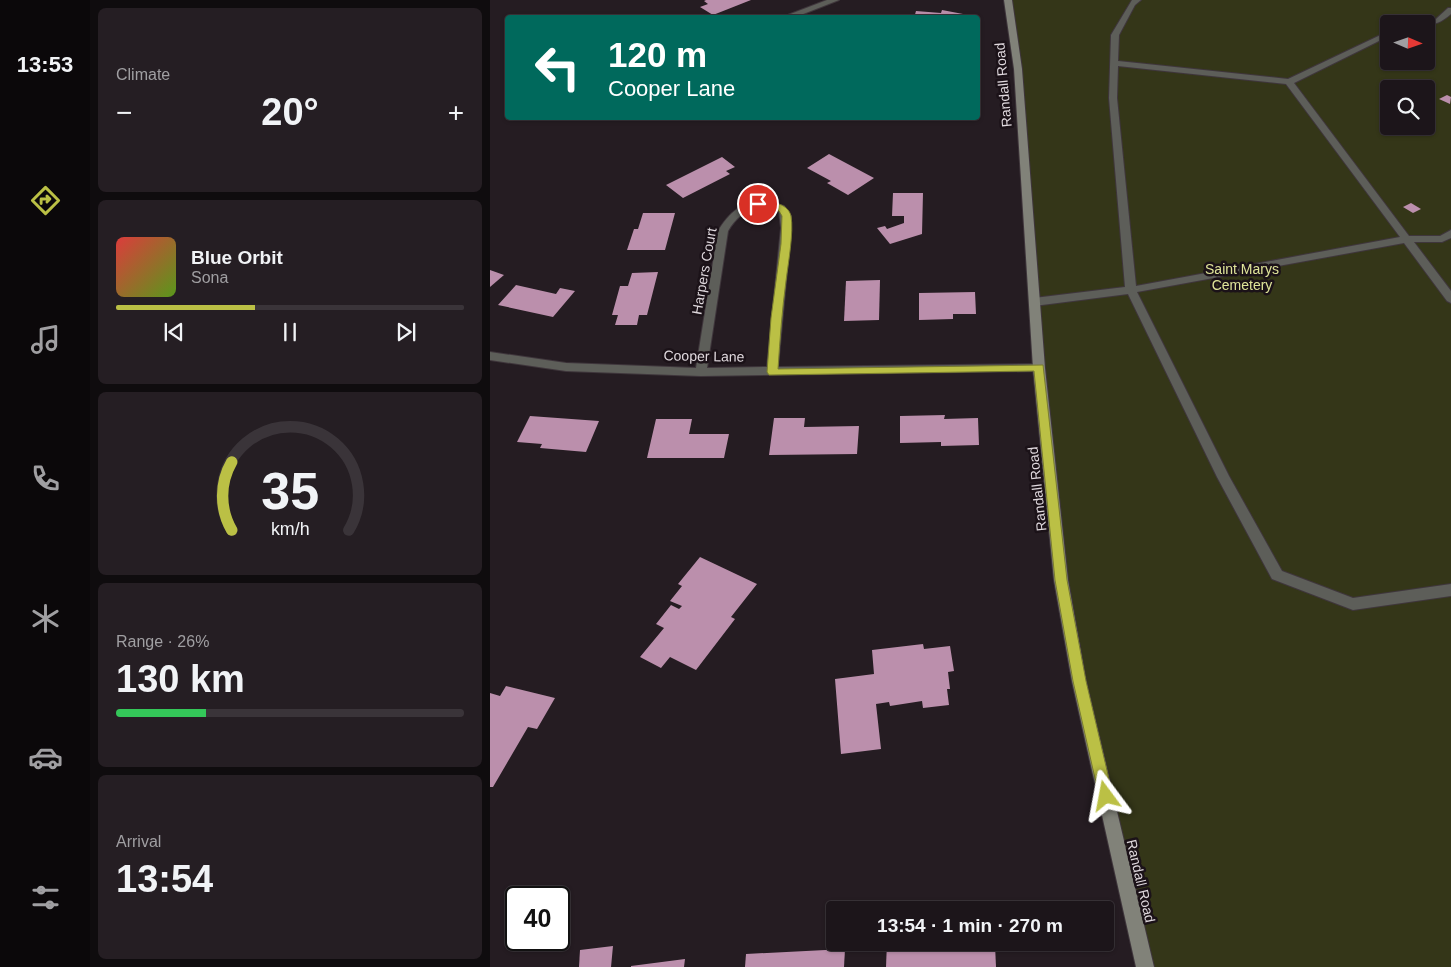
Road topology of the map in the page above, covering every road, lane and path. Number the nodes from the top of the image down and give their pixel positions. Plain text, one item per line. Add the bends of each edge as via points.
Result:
1 (836, 0) edge
2 (1008, 0) edge
3 (1137, 0) edge
4 (1451, 10) edge
5 (793, 15) edge
6 (1435, 21) edge
7 (1380, 37) edge
8 (1115, 62) junction
9 (1289, 82) junction
10 (1451, 233) edge
11 (1408, 239) junction
12 (1131, 290) junction
13 (1451, 298) edge
14 (1034, 302) junction
15 (490, 356) edge
16 (1039, 368) junction
17 (701, 372) junction
18 (772, 372) junction
19 (1451, 590) edge
20 (1145, 967) edge

1 - 5 street
2 - 14 street, Randall Road via 1018,69
3 - 8 street via 1115,35
4 - 6 street
7 - 9 street
8 - 9 street
8 - 12 street via 1114,98
9 - 11 street
10 - 11 street via 1442,239
11 - 12 street
11 - 13 street
12 - 14 street
12 - 19 street via 1223,477 1277,575 1353,604
14 - 16 street, Randall Road
15 - 17 street, Cooper Lane via 566,367
16 - 18 street, Cooper Lane
16 - 20 street, Randall Road via 1061,580 1074,654
17 - 18 street, Cooper Lane
17 - 18 street, Harpers Court via 723,231 731,217 745,208 770,204 783,210 786,216 786,244

